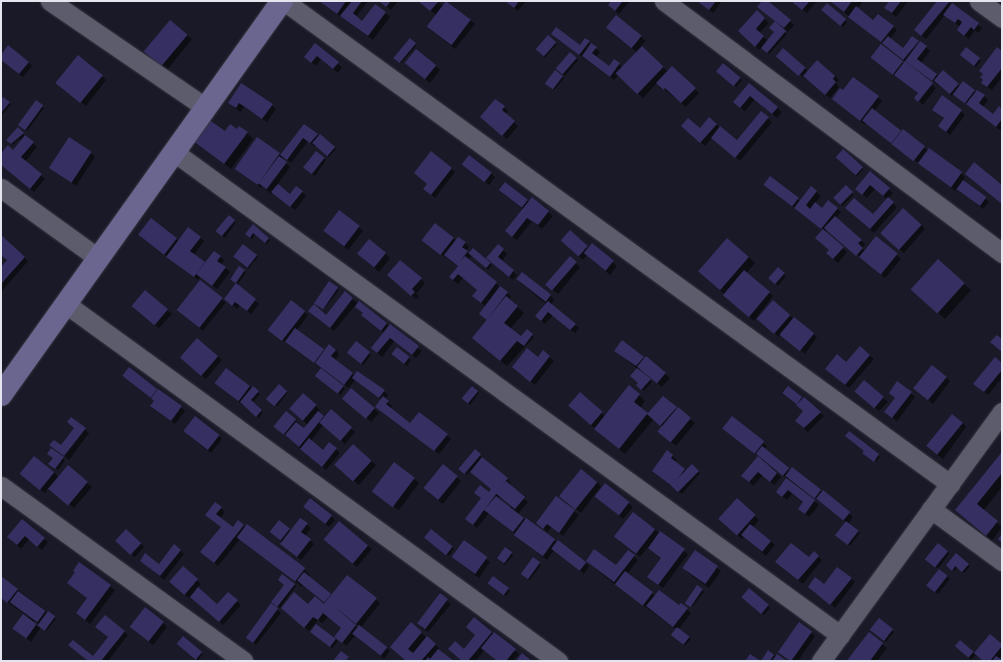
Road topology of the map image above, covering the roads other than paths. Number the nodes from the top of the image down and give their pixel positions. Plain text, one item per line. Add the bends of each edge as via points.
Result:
1 (50, 1) edge
2 (283, 1) edge
3 (664, 1) edge
4 (979, 1) edge
5 (1002, 18) edge
6 (206, 108) junction
7 (174, 152) junction
8 (1, 188) edge
9 (1002, 253) edge
10 (98, 258) junction
11 (66, 304) junction
12 (1, 395) edge
13 (1002, 412) edge
14 (950, 484) junction
15 (1, 486) edge
16 (931, 509) junction
17 (1002, 561) edge
18 (840, 635) junction
19 (824, 660) edge
20 (244, 661) edge
21 (558, 661) edge

1 - 6 street
2 - 6 street
2 - 14 street
3 - 9 street
4 - 5 street
6 - 7 street
7 - 10 street
7 - 18 street
8 - 10 street
10 - 11 street
11 - 12 street
11 - 21 street
13 - 14 street
14 - 16 street
15 - 20 street
16 - 17 street
16 - 18 street
18 - 19 street

